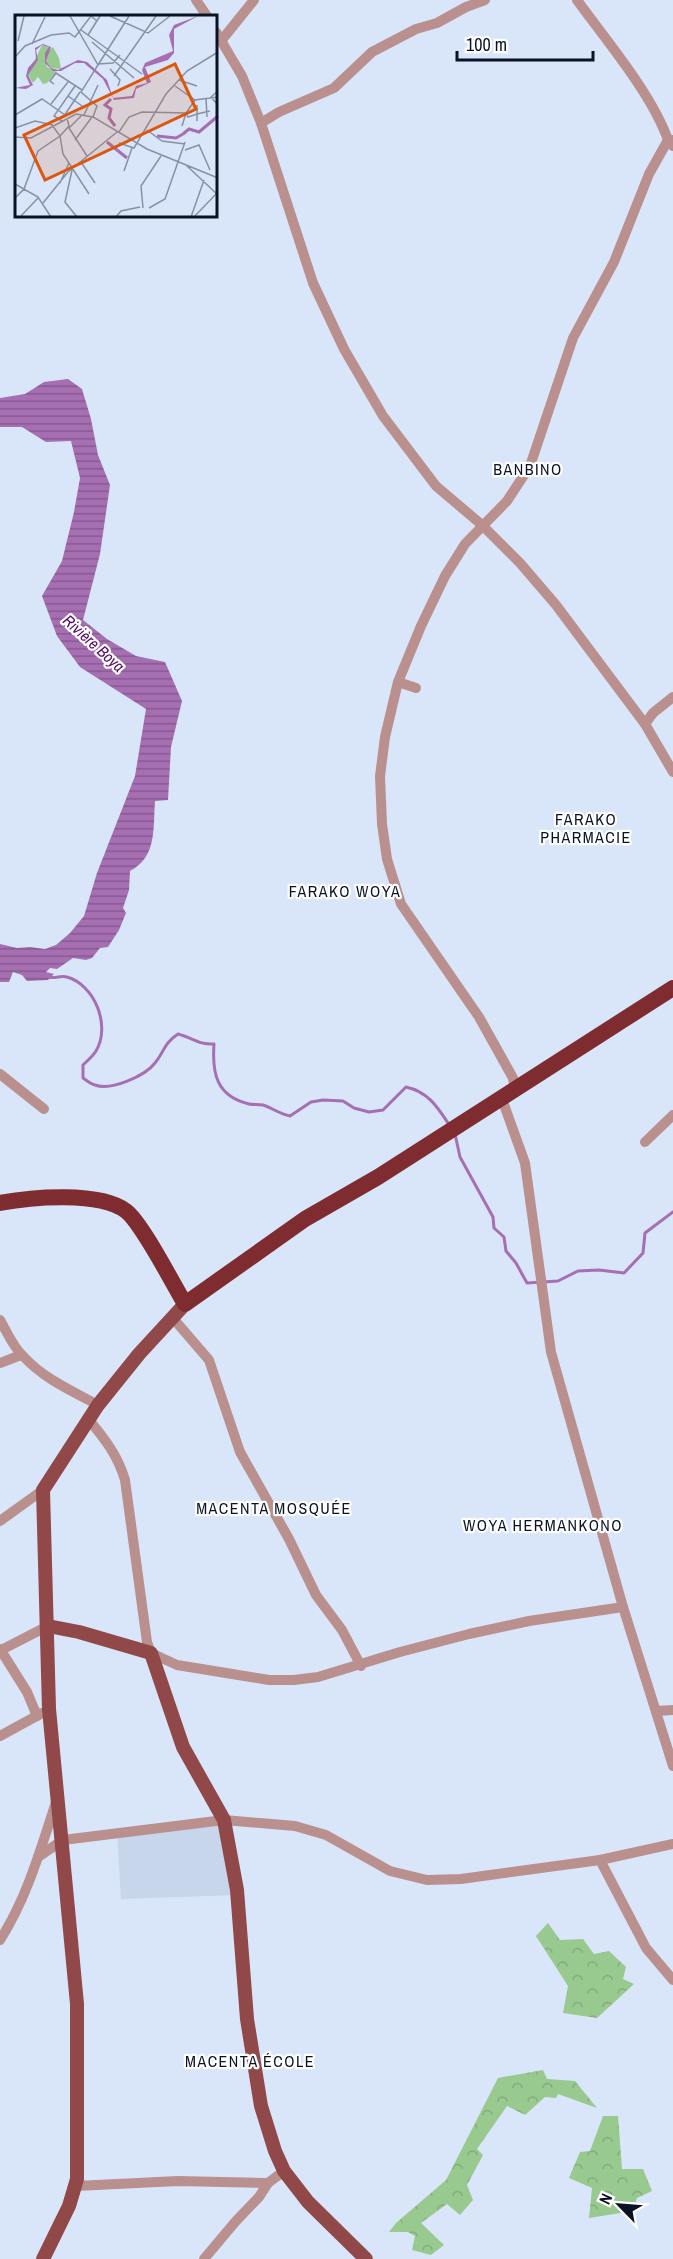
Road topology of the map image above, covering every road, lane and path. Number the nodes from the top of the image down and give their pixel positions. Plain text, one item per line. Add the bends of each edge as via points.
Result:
1 (196, 0) edge
2 (254, 0) edge
3 (485, 0) edge
4 (577, 0) edge
5 (206, 15) edge
6 (219, 36) edge
7 (261, 123) junction
8 (671, 142) edge
9 (482, 525) junction
10 (398, 682) junction
11 (416, 688) dead end
12 (673, 697) edge
13 (645, 724) junction
14 (673, 772) edge
15 (673, 988) edge
16 (0, 1074) edge
17 (508, 1094) junction
18 (44, 1109) dead end
19 (673, 1115) edge
20 (645, 1142) dead end
21 (0, 1203) edge
22 (185, 1304) junction
23 (172, 1317) junction
24 (0, 1320) edge
25 (21, 1355) junction
26 (0, 1363) edge
27 (98, 1405) junction
28 (89, 1420) junction
29 (43, 1490) junction
30 (0, 1521) edge
31 (624, 1607) junction
32 (48, 1626) junction
33 (0, 1649) edge
34 (151, 1653) junction
35 (361, 1666) junction
36 (673, 1710) edge
37 (657, 1711) junction
38 (43, 1712) junction
39 (0, 1736) edge
40 (673, 1766) edge
41 (58, 1796) junction
42 (224, 1820) junction
43 (63, 1840) junction
44 (673, 1844) edge
45 (38, 1857) junction
46 (600, 1860) junction
47 (0, 1940) edge
48 (673, 1980) edge
49 (284, 2171) junction
50 (268, 2184) junction
51 (76, 2186) junction
52 (44, 2259) edge
53 (204, 2259) edge
54 (366, 2259) edge

1 - 5 street
2 - 6 street
3 - 7 street via 372,52 334,88
4 - 8 street via 623,62
6 - 7 street via 242,76
7 - 9 street via 313,283 344,348 383,416 436,486
8 - 9 street via 648,174 614,262 573,338 530,466 507,501
9 - 10 street via 445,576
9 - 13 street via 556,604
10 - 11 street
10 - 17 street via 380,776 387,859 401,904 479,1017 513,1078
12 - 13 street via 652,713
13 - 14 street
15 - 17 highway
16 - 18 street
17 - 22 highway via 305,1220
17 - 31 street via 525,1163 551,1352
19 - 20 street
21 - 22 highway via 57,1197 108,1203 126,1210
22 - 23 main road
23 - 27 main road
23 - 35 street via 209,1360 240,1452 290,1539 316,1595 342,1630
24 - 25 street
25 - 26 street
25 - 27 street via 52,1381
27 - 28 main road
28 - 29 main road
28 - 34 street via 120,1462 125,1480
29 - 30 street
29 - 32 main road
31 - 35 street via 469,1634
31 - 37 street
32 - 33 street
32 - 34 main road
32 - 38 main road
33 - 38 street
34 - 35 street via 177,1665 269,1680 318,1677
34 - 42 main road via 183,1747
36 - 37 street
37 - 40 street
38 - 39 street
38 - 41 main road
41 - 43 main road
41 - 45 street
42 - 43 street
42 - 46 street via 295,1826 326,1835 390,1871 427,1881
42 - 49 main road via 237,1890 248,2019 261,2106
43 - 45 street
43 - 51 main road via 77,2004
44 - 46 street
45 - 47 street
46 - 48 street via 646,1948
49 - 50 street
49 - 54 main road via 308,2202
50 - 51 street via 178,2181
50 - 53 street
51 - 52 main road

